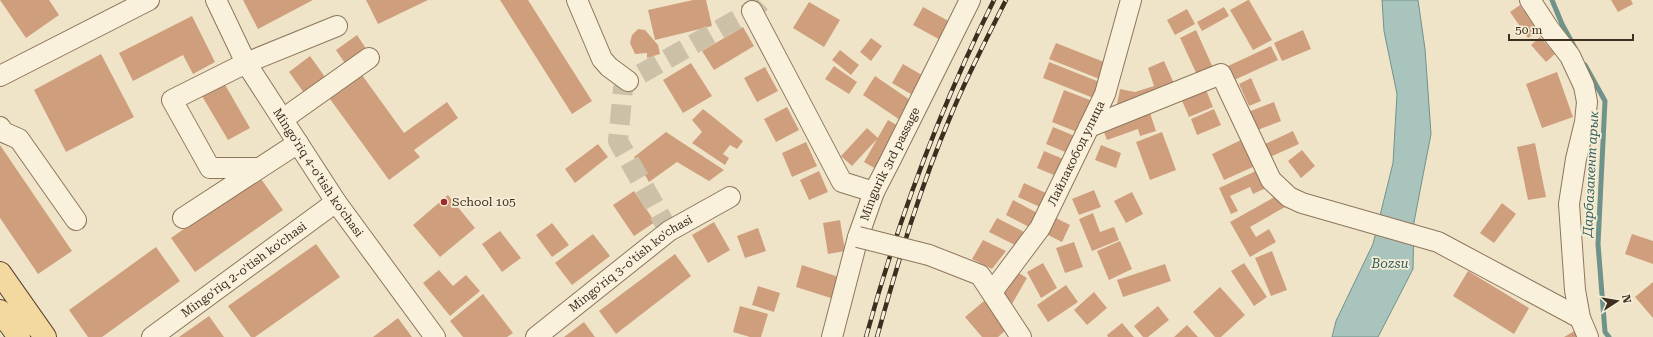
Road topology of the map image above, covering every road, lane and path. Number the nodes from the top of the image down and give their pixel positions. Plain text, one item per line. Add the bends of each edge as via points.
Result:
1 (150, 0) edge
2 (216, 0) edge
3 (577, 0) edge
4 (970, 0) edge
5 (1131, 0) edge
6 (1530, 0) edge
7 (752, 11) dead end
8 (337, 26) dead end
9 (369, 58) dead end
10 (246, 63) junction
11 (0, 76) edge
12 (628, 81) dead end
13 (283, 119) junction
14 (0, 127) edge
15 (1089, 127) junction
16 (298, 143) junction
17 (259, 168) junction
18 (874, 192) junction
19 (730, 197) dead end
20 (336, 202) junction
21 (183, 218) dead end
22 (76, 220) dead end
23 (858, 237) junction
24 (0, 273) edge
25 (992, 292) junction
26 (21, 303) junction
27 (2, 314) edge
28 (1580, 318) junction
29 (19, 337) edge
30 (46, 337) edge
31 (152, 337) edge
32 (435, 337) edge
33 (536, 337) edge
34 (832, 337) edge
35 (1021, 337) edge
36 (1588, 337) edge

1 - 11 street
2 - 10 street, Mingo'riq 4-o'tish ko'chasi
3 - 12 street via 602,59 609,68
4 - 18 street, Mingurik 3rd passage
5 - 15 street, Лайлакобод улица via 1105,94
6 - 28 street via 1570,56 1584,86 1586,97 1585,122 1569,204 1575,290
7 - 18 street via 842,182
8 - 10 street
9 - 13 street
10 - 13 street, Mingo'riq 4-o'tish ko'chasi
10 - 17 street via 172,100 210,168
13 - 16 street, Mingo'riq 4-o'tish ko'chasi
14 - 22 street via 3,132 19,139
15 - 25 street, Лайлакобод улица via 1040,228
15 - 28 street via 1221,74 1271,180 1289,197 1438,242
16 - 17 street
16 - 20 street, Mingo'riq 4-o'tish ko'chasi
17 - 21 street
18 - 23 street, Mingurik 3rd passage
19 - 33 street, Mingo'riq 3-o'tish ko'chasi via 669,231
20 - 31 street, Mingo'riq 2-o'tish ko'chasi
20 - 32 street, Mingo'riq 4-o'tish ko'chasi
23 - 25 street, bridge via 930,255 980,275
23 - 34 street, Mingurik 3rd passage
24 - 26 main road
25 - 35 street
26 - 27 main road
26 - 30 main road
27 - 29 main road
28 - 36 street

